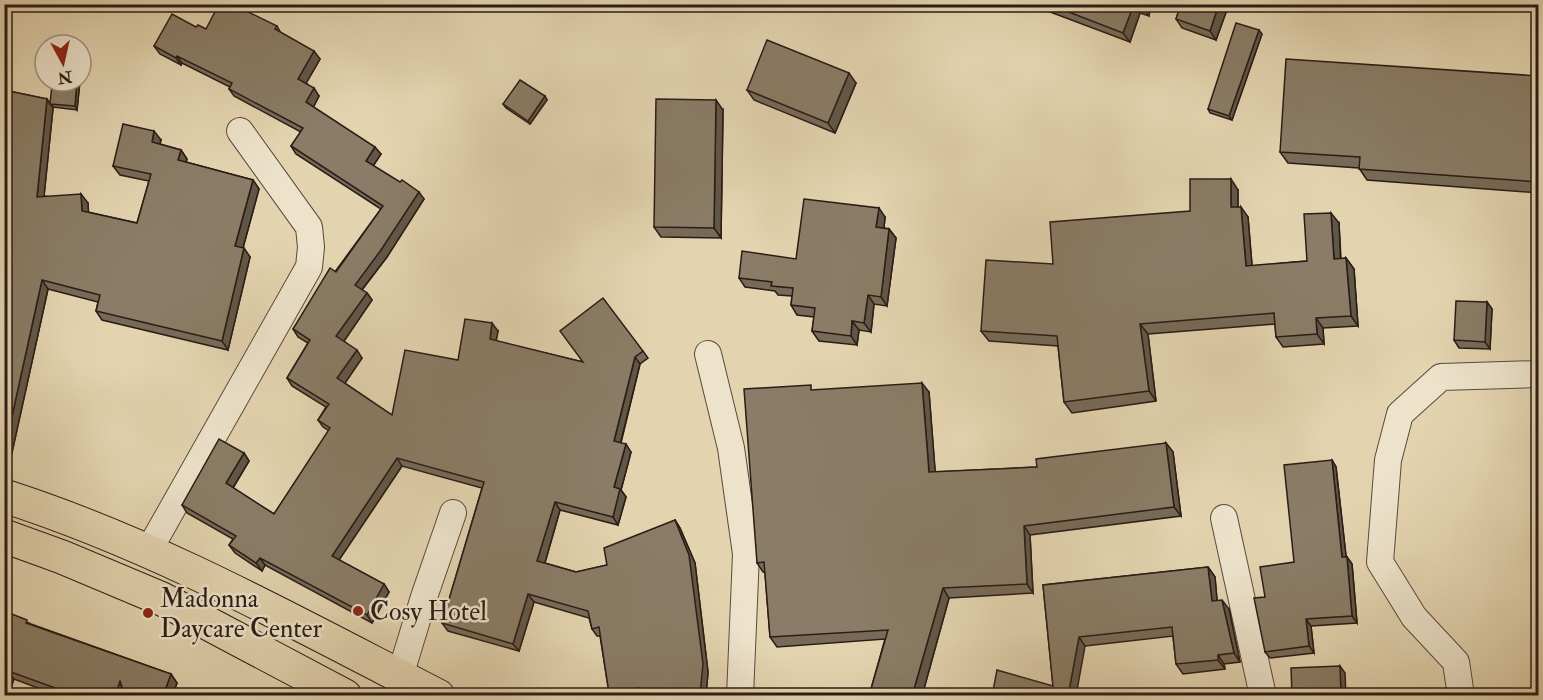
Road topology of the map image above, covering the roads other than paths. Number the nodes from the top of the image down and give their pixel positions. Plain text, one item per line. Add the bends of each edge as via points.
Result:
1 (240, 131) dead end
2 (708, 354) dead end
3 (1539, 374) edge
4 (4, 496) edge
5 (453, 513) dead end
6 (1224, 518) dead end
7 (4, 536) edge
8 (149, 550) junction
9 (400, 676) junction
10 (345, 696) edge
11 (438, 696) edge
12 (740, 696) edge
13 (1263, 696) edge
14 (1461, 696) edge

1 - 8 street via 309,227 309,267
2 - 12 street via 731,448 746,554
3 - 14 street via 1441,377 1400,414 1388,460 1380,562 1414,617 1456,662
4 - 8 main road
5 - 9 street
6 - 13 street
7 - 10 main road via 162,599
8 - 9 main road
9 - 11 main road

